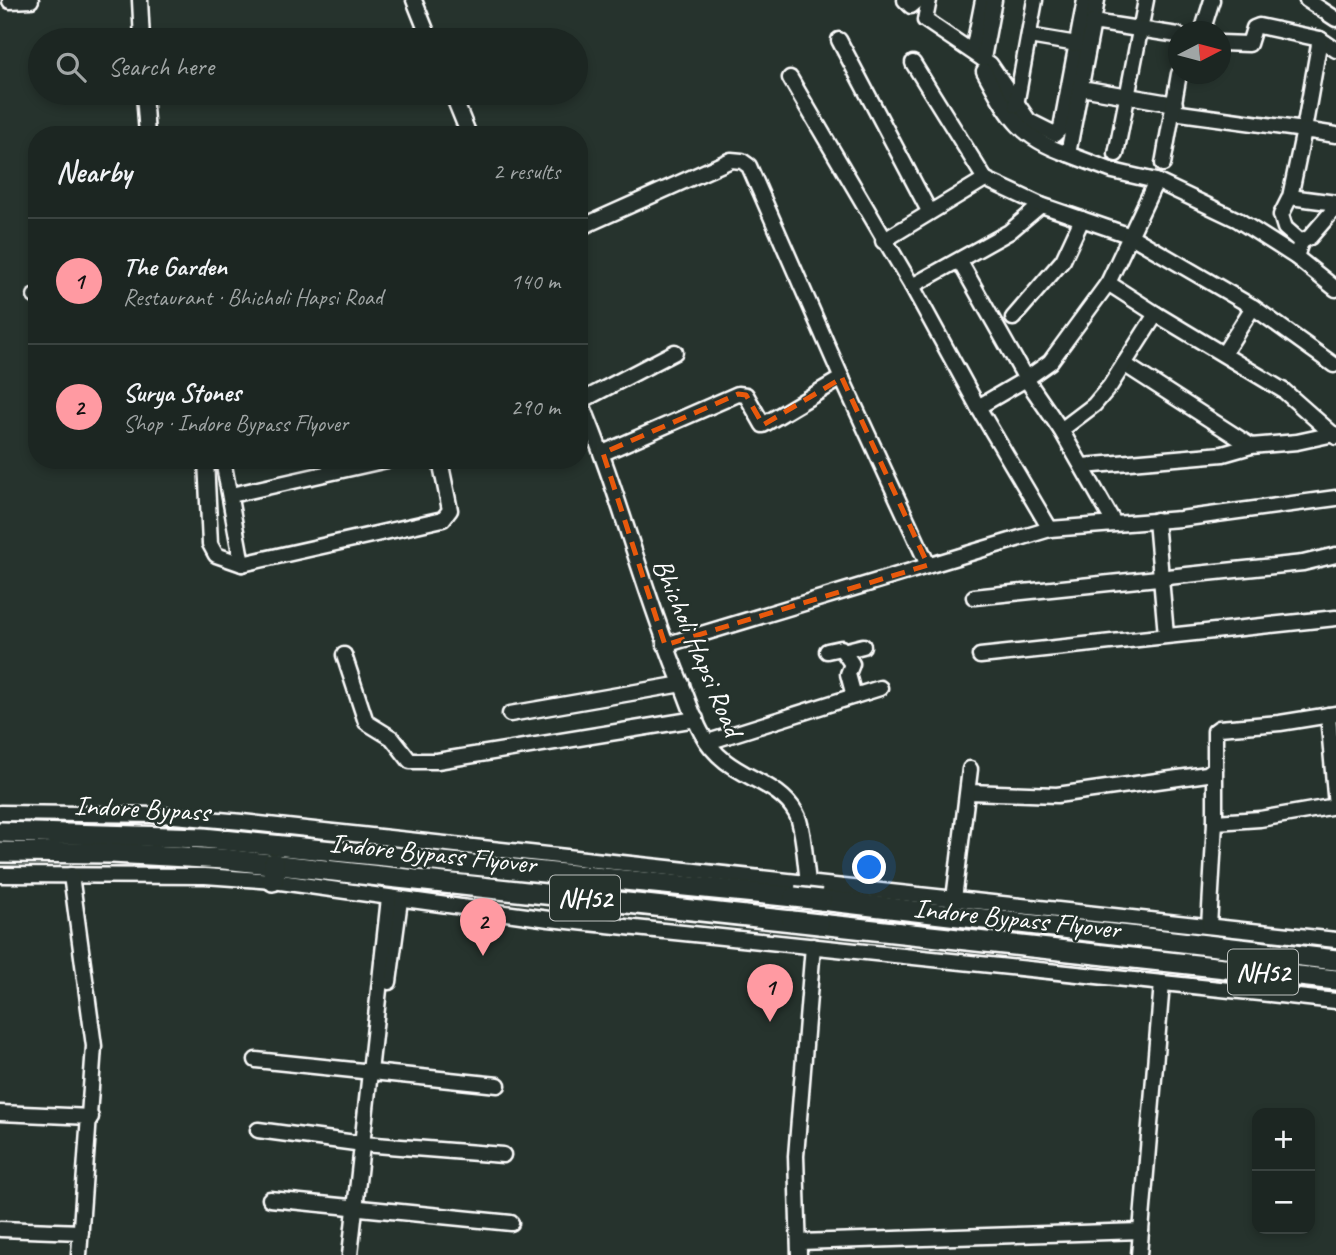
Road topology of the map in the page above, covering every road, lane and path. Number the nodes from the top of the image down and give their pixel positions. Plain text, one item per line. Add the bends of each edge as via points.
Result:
1 (32, 0) edge
2 (140, 0) edge
3 (414, 0) edge
4 (905, 0) edge
5 (918, 0) edge
6 (929, 0) edge
7 (983, 0) edge
8 (994, 0) edge
9 (1035, 0) edge
10 (1085, 0) edge
11 (1097, 0) edge
12 (1146, 0) edge
13 (1212, 0) edge
14 (1307, 0) edge
15 (10, 1) edge
16 (1336, 19) edge
17 (1205, 21) edge
18 (1093, 22) junction
19 (141, 28) edge
20 (425, 28) edge
21 (1139, 30) junction
22 (1168, 34) edge
23 (1028, 36) junction
24 (1320, 38) junction
25 (839, 40) dead end
26 (1231, 43) edge
27 (1077, 44) junction
28 (1336, 50) edge
29 (980, 61) junction
30 (913, 63) dead end
31 (790, 78) dead end
32 (1178, 84) edge
33 (1081, 88) junction
34 (1127, 96) junction
35 (1016, 104) junction
36 (145, 105) edge
37 (457, 105) edge
38 (1174, 108) junction
39 (146, 126) edge
40 (465, 126) edge
41 (1304, 130) junction
42 (1336, 135) edge
43 (1068, 154) junction
44 (1116, 154) dead end
45 (1163, 164) dead end
46 (985, 179) junction
47 (1156, 181) junction
48 (1290, 197) junction
49 (1041, 205) junction
50 (1336, 205) edge
51 (929, 211) junction
52 (1082, 219) junction
53 (588, 224) edge
54 (1131, 236) junction
55 (883, 241) junction
56 (1301, 242) junction
57 (1296, 257) junction
58 (960, 262) junction
59 (1108, 283) junction
60 (912, 286) junction
61 (1336, 289) edge
62 (1253, 307) junction
63 (1156, 314) junction
64 (1013, 318) dead end
65 (675, 352) dead end
66 (1224, 353) junction
67 (1124, 364) junction
68 (1335, 365) edge
69 (842, 379) junction
70 (1026, 379) junction
71 (588, 395) edge
72 (978, 407) junction
73 (588, 418) edge
74 (1061, 430) junction
75 (1335, 436) edge
76 (1251, 446) junction
77 (603, 453) junction
78 (1083, 466) junction
79 (207, 469) edge
80 (225, 469) edge
81 (347, 469) edge
82 (442, 469) edge
83 (231, 495) junction
84 (1336, 498) edge
85 (1156, 520) junction
86 (1114, 523) junction
87 (1050, 529) junction
88 (1336, 555) edge
89 (242, 564) junction
90 (928, 565) junction
91 (1159, 579) junction
92 (974, 597) dead end
93 (1336, 618) edge
94 (1166, 635) junction
95 (665, 645) junction
96 (863, 646) dead end
97 (827, 651) dead end
98 (843, 651) junction
99 (344, 655) dead end
100 (980, 656) dead end
101 (682, 684) junction
102 (880, 688) dead end
103 (854, 696) junction
104 (510, 714) dead end
105 (1332, 714) edge
106 (696, 719) junction
107 (708, 742) junction
108 (1215, 768) junction
109 (971, 769) dead end
110 (968, 792) junction
111 (1336, 806) edge
112 (0, 813) edge
113 (1216, 822) junction
114 (0, 832) edge
115 (0, 852) edge
116 (283, 853) junction
117 (0, 875) edge
118 (71, 875) junction
119 (808, 881) junction
120 (394, 899) junction
121 (954, 899) junction
122 (1209, 926) junction
123 (1336, 940) edge
124 (813, 946) junction
125 (1336, 960) edge
126 (1336, 980) edge
127 (1162, 983) junction
128 (1336, 1002) edge
129 (256, 1060) dead end
130 (374, 1072) junction
131 (498, 1085) dead end
132 (0, 1113) edge
133 (92, 1117) junction
134 (258, 1130) dead end
135 (367, 1144) junction
136 (503, 1155) dead end
137 (270, 1199) dead end
138 (360, 1208) junction
139 (511, 1223) dead end
140 (0, 1229) edge
141 (1141, 1231) junction
142 (81, 1232) junction
143 (799, 1248) edge
144 (79, 1255) edge
145 (350, 1255) edge
146 (359, 1255) edge
147 (1139, 1255) edge

1 - 15 street
2 - 19 street
3 - 20 street
4 - 5 street via 911,6
6 - 29 street via 925,20
7 - 29 street
8 - 29 street
9 - 23 street
10 - 27 street
11 - 18 street
12 - 21 street
13 - 17 street
14 - 16 street
18 - 21 street
18 - 33 street
21 - 22 street
21 - 34 street
23 - 27 street
23 - 35 street
24 - 26 street via 1259,26 1254,28 1250,44
24 - 28 street
24 - 41 street
25 - 51 street
27 - 35 street via 1058,132 1049,134 1031,124
29 - 35 street via 997,73
29 - 43 street via 1007,113 1025,135
30 - 46 street
31 - 55 street
32 - 38 street
33 - 34 street
33 - 43 street
34 - 38 street
34 - 44 street
36 - 39 street
37 - 40 street
38 - 41 street
38 - 45 street
41 - 42 street
41 - 48 street
43 - 47 street via 1113,172
46 - 49 street
46 - 51 street
47 - 54 street
47 - 57 street via 1238,219
48 - 50 street
48 - 56 street via 1281,215 1285,229
49 - 52 street
49 - 58 street via 1009,232
50 - 56 street
51 - 55 street
52 - 54 street
52 - 64 street via 1063,260
53 - 69 street via 731,160 742,161 749,166
54 - 59 street
54 - 62 street
55 - 60 street
56 - 57 street
57 - 61 street
58 - 60 street
58 - 70 street
59 - 63 street
59 - 70 street via 1050,362
60 - 72 street
62 - 66 street
62 - 68 street
63 - 66 street
63 - 67 street
65 - 71 street
66 - 75 street via 1284,391
67 - 74 street via 1094,405
67 - 76 street
69 - 77 street via 763,425 746,395 738,394
69 - 90 street
70 - 72 street
70 - 74 street
72 - 87 street
73 - 77 street, Bhicholi Hapsi Road
74 - 78 street
75 - 76 street
76 - 78 street via 1223,454
77 - 95 street, Bhicholi Hapsi Road
78 - 86 street
79 - 89 street via 211,544 216,555
80 - 83 street
81 - 83 street
82 - 89 street via 450,510 443,519
83 - 89 street
84 - 85 street
85 - 86 street
85 - 91 street
86 - 87 street
87 - 90 street
88 - 91 street
90 - 95 street
91 - 92 street
91 - 94 street
93 - 94 street
94 - 100 street
95 - 101 street, Bhicholi Hapsi Road
96 - 98 street
97 - 98 street
98 - 103 street via 852,664 848,674
99 - 106 street via 366,722 392,738 410,761 437,761
101 - 104 street
101 - 106 street, Bhicholi Hapsi Road
102 - 103 street
103 - 107 street
105 - 108 street via 1219,728 1215,731
105 - 111 street
106 - 107 street, Bhicholi Hapsi Road
107 - 119 street, Bhicholi Hapsi Road via 719,758 740,774 780,794 797,815
108 - 110 street via 1207,774 1057,795
108 - 113 street
109 - 110 street
110 - 121 street
111 - 113 street
112 - 116 street via 162,815
113 - 122 street
114 - 116 highway, Indore Bypass / NH52 via 121,833
115 - 116 highway, Indore Bypass / NH52
116 - 118 street via 205,876
116 - 119 street
116 - 120 street
116 - 125 highway, Indore Bypass Flyover / NH52, bridge via 420,859 794,897
116 - 126 highway, Indore Bypass Flyover / NH52, bridge via 378,875
117 - 118 street
118 - 133 street via 94,1046
119 - 121 street
120 - 124 street
120 - 130 street
121 - 122 street
122 - 123 street
124 - 127 street
124 - 143 street via 796,1156
127 - 128 street
127 - 141 street
129 - 130 street
130 - 131 street
130 - 135 street
132 - 133 street
133 - 142 street
134 - 135 street
135 - 136 street
135 - 138 street
137 - 138 street
138 - 139 street
138 - 145 street
138 - 146 street
140 - 142 street
141 - 143 street
141 - 147 street
142 - 144 street

